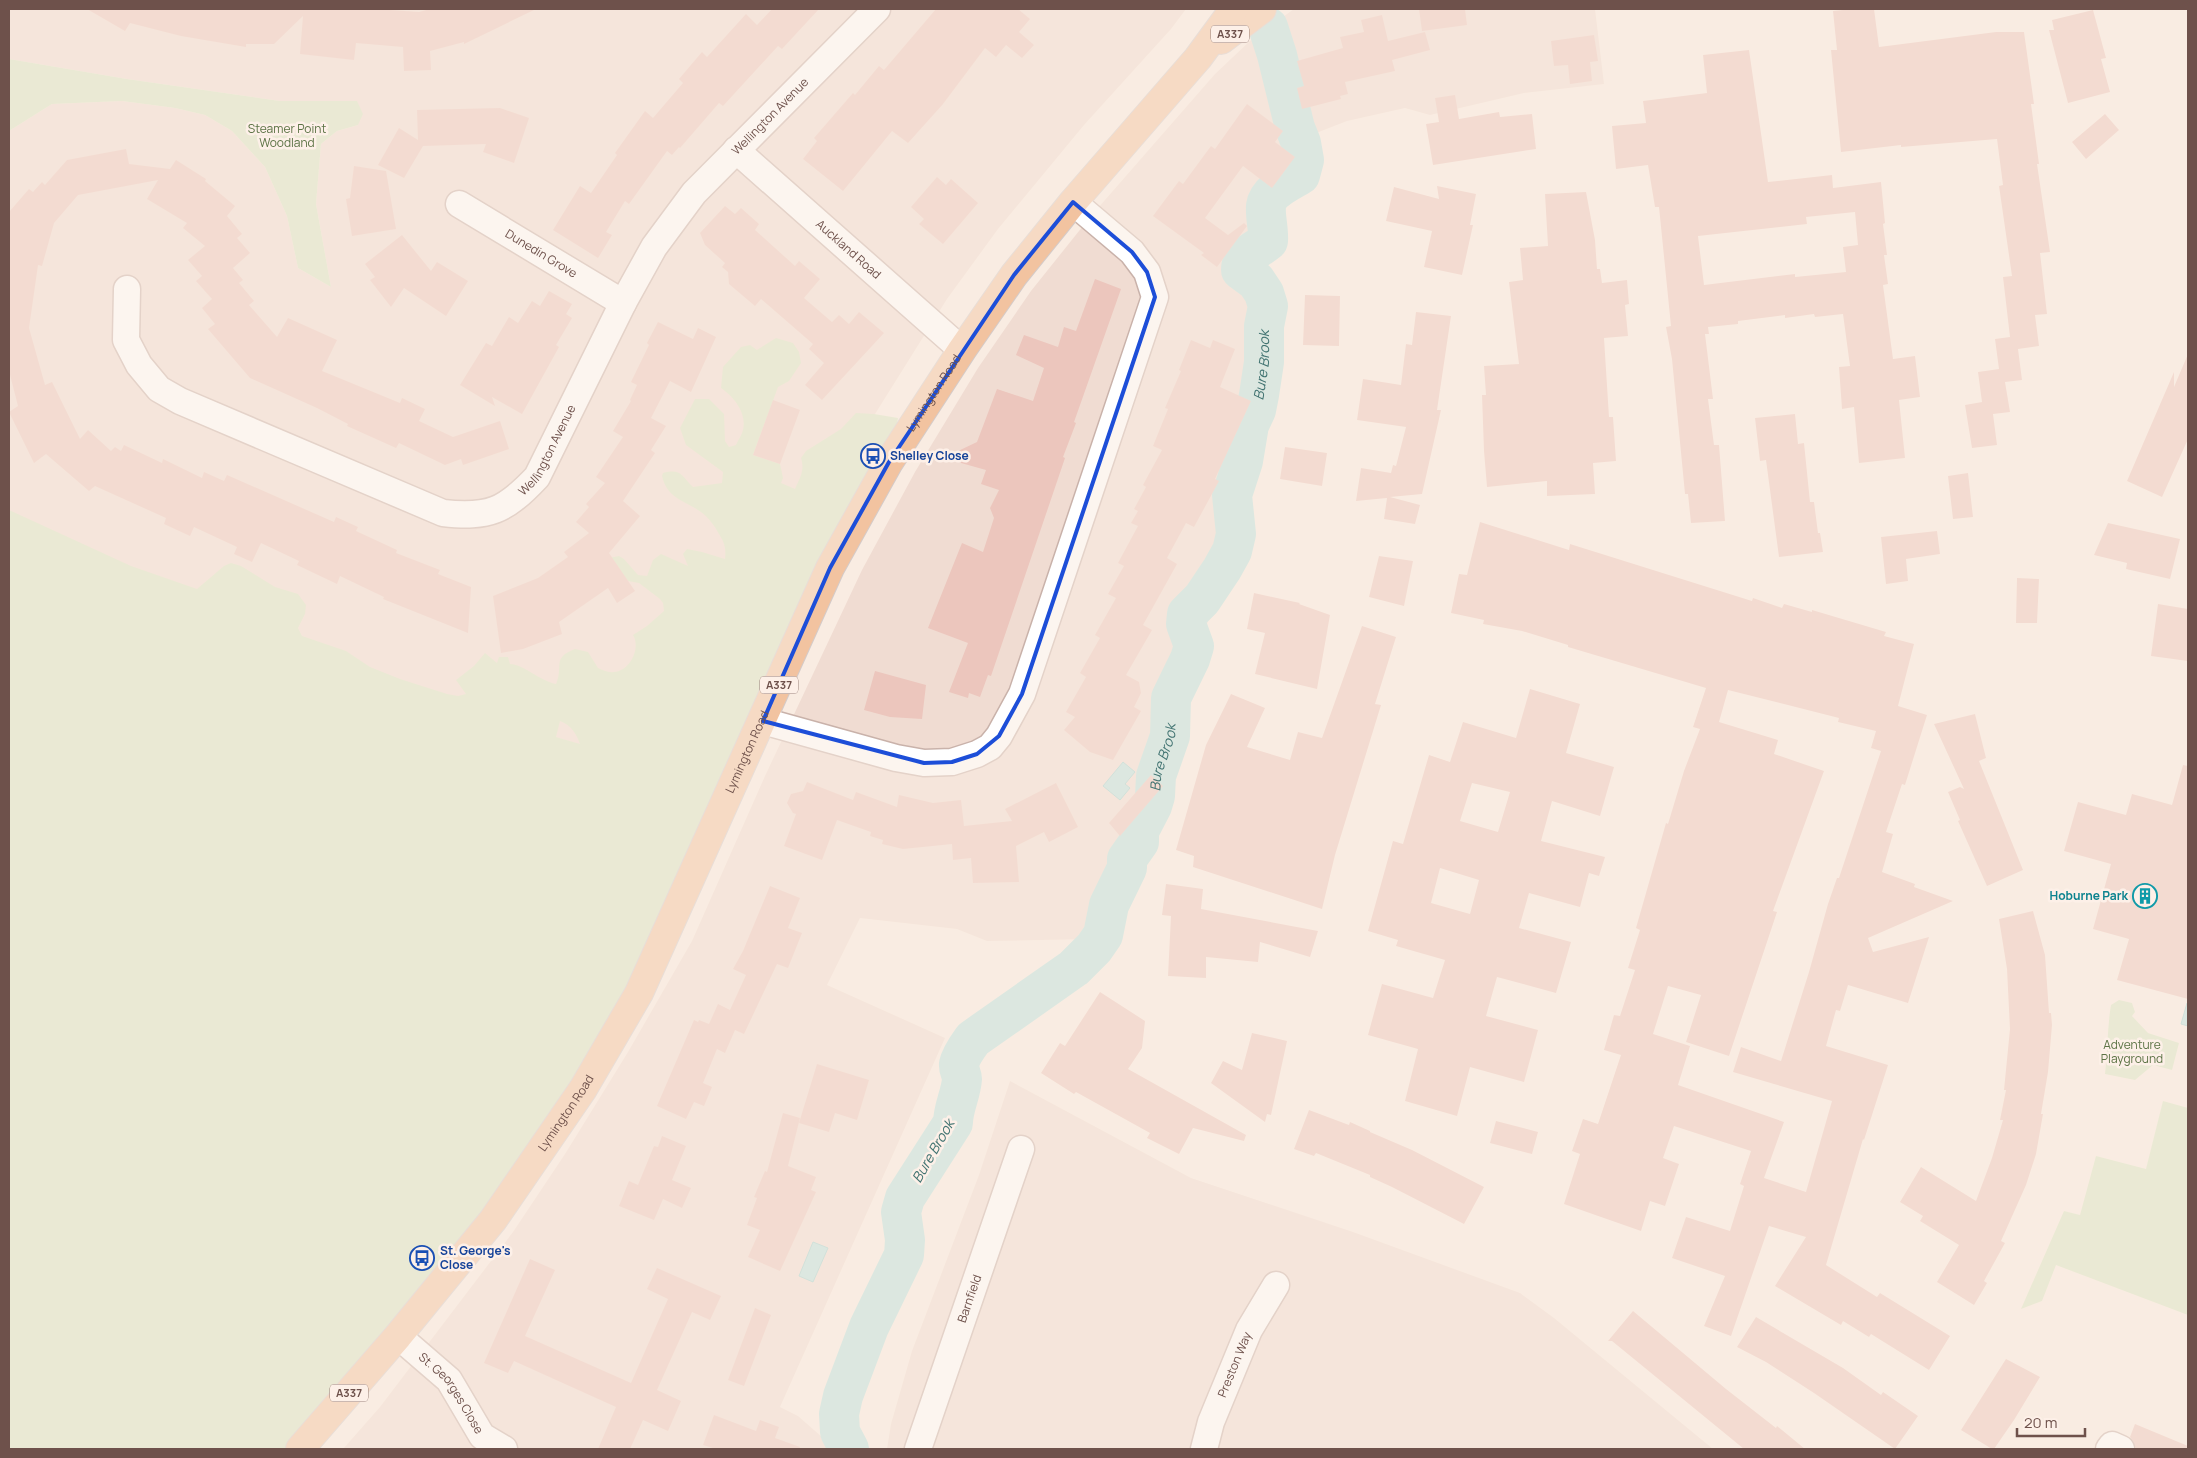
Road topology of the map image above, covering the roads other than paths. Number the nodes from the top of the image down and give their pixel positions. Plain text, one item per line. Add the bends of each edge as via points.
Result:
1 (877, 9) edge
2 (1250, 10) edge
3 (736, 150) junction
4 (1072, 202) junction
5 (459, 204) dead end
6 (127, 289) dead end
7 (623, 303) junction
8 (962, 350) junction
9 (763, 721) junction
10 (1021, 1149) dead end
11 (1276, 1285) dead end
12 (398, 1336) junction
13 (300, 1449) edge
14 (504, 1449) edge
15 (918, 1449) edge
16 (1204, 1449) edge
17 (2110, 1449) edge
18 (2121, 1449) edge

1 - 3 street, Wellington Avenue
2 - 4 main road, Lymington Road / A337 via 1198,58
3 - 7 street, Wellington Avenue via 694,193 654,247
3 - 8 street, Auckland Road
4 - 8 main road, Lymington Road / A337 via 1014,274
4 - 9 street via 1132,252 1146,272 1155,297 1022,694 999,736 990,747 977,754 952,762 924,763
5 - 7 street, Dunedin Grove
6 - 7 street, Wellington Avenue via 126,340 139,365 159,389 180,401 442,513 468,516 494,511 518,497 537,477
8 - 9 main road, Lymington Road / A337 via 890,462 830,568
9 - 12 main road, Lymington Road / A337 via 638,993 582,1089 493,1220
10 - 15 street, Barnfield
11 - 16 street, Preston Way via 1249,1330 1211,1422
12 - 13 main road, Lymington Road / A337
12 - 14 street, St. Georges Close via 449,1380 482,1436
17 - 18 street via 2112,1445

